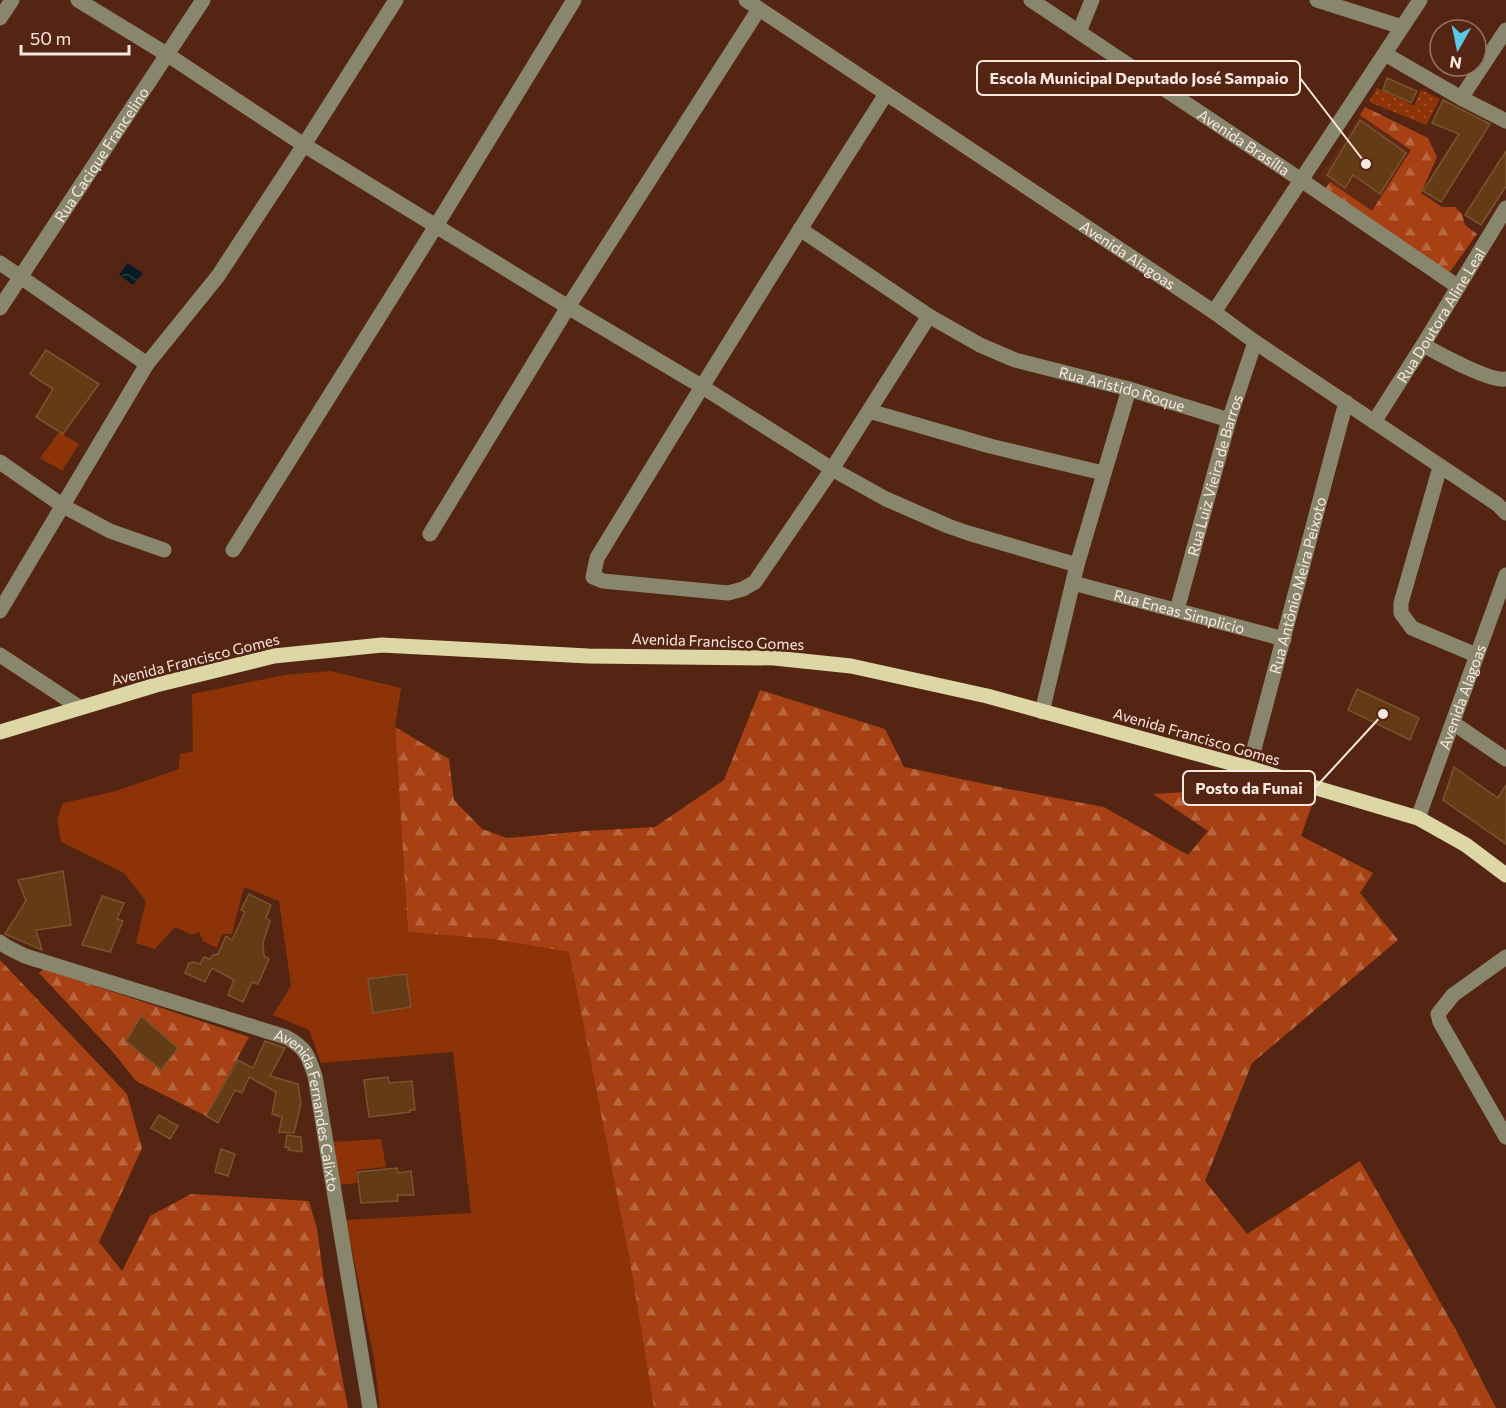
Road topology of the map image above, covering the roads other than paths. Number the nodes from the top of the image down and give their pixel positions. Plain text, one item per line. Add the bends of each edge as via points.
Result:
1 (12, 0) edge
2 (78, 0) edge
3 (203, 0) edge
4 (396, 0) edge
5 (574, 0) edge
6 (746, 0) edge
7 (1031, 0) edge
8 (1092, 0) edge
9 (1317, 0) edge
10 (1420, 0) edge
11 (759, 9) junction
12 (0, 18) edge
13 (1402, 27) junction
14 (1506, 30) edge
15 (1079, 32) junction
16 (1385, 54) junction
17 (168, 55) junction
18 (886, 94) junction
19 (1461, 98) junction
20 (1506, 121) edge
21 (304, 145) junction
22 (1301, 180) junction
23 (1506, 208) edge
24 (436, 226) junction
25 (800, 229) junction
26 (0, 263) edge
27 (21, 277) junction
28 (1457, 286) junction
29 (568, 307) junction
30 (0, 308) edge
31 (1214, 312) junction
32 (929, 316) junction
33 (1255, 342) junction
34 (1423, 345) junction
35 (147, 364) junction
36 (1506, 379) edge
37 (701, 386) junction
38 (1129, 389) junction
39 (1346, 402) junction
40 (869, 411) junction
41 (1229, 420) junction
42 (1374, 422) junction
43 (0, 462) edge
44 (1440, 467) junction
45 (832, 470) junction
46 (1103, 473) junction
47 (63, 506) junction
48 (1506, 513) edge
49 (430, 534) dead end
50 (164, 550) dead end
51 (233, 550) dead end
52 (1077, 565) junction
53 (1506, 575) edge
54 (1072, 583) junction
55 (1177, 610) junction
56 (0, 611) edge
57 (1284, 639) junction
58 (0, 655) edge
59 (1476, 655) junction
60 (79, 707) junction
61 (1042, 712) junction
62 (1453, 723) junction
63 (0, 732) edge
64 (1506, 759) edge
65 (1250, 768) junction
66 (1418, 818) junction
67 (1506, 875) edge
68 (0, 942) edge
69 (1506, 957) edge
70 (1506, 1137) edge
71 (370, 1408) edge

1 - 12 street
2 - 17 street
3 - 17 street, Rua Cacique Francelino
4 - 21 street
5 - 24 street
6 - 11 street, Avenida Alagoas
7 - 15 street, Avenida Brasília
8 - 15 street
9 - 13 street
10 - 13 street
11 - 18 street, Avenida Alagoas
11 - 29 street
13 - 16 street
14 - 19 street
15 - 22 street, Avenida Brasília
16 - 19 street
16 - 22 street
17 - 21 street
17 - 27 street, Rua Cacique Francelino
18 - 25 street
18 - 31 street, Avenida Alagoas
19 - 20 street
21 - 24 street
21 - 35 street via 218,276
22 - 28 street, Avenida Brasília
22 - 31 street
23 - 28 street, Rua Doutora Aline Leal
24 - 29 street
24 - 51 street
25 - 32 street, Rua Aristido Roque
25 - 37 street
26 - 27 street
27 - 30 street, Rua Cacique Francelino
27 - 35 street
28 - 34 street, Rua Doutora Aline Leal
29 - 37 street
29 - 49 street
31 - 33 street, Avenida Alagoas
32 - 38 street, Rua Aristido Roque via 1015,360
32 - 40 street
33 - 39 street, Avenida Alagoas
33 - 41 street, Rua Luiz Vieira de Barros
34 - 36 street via 1479,373
34 - 42 street, Rua Doutora Aline Leal
35 - 47 street
37 - 45 street
37 - 45 street via 597,558 593,578 728,593 743,589 755,582
38 - 41 street, Rua Aristido Roque
38 - 46 street
39 - 42 street, Avenida Alagoas
39 - 57 street, Rua Antônio Meira Peixoto
40 - 45 street
40 - 46 street
41 - 55 street, Rua Luiz Vieira de Barros
42 - 44 street, Avenida Alagoas
43 - 47 street
44 - 48 street, Avenida Alagoas
44 - 59 street via 1401,613 1412,628
45 - 52 street via 886,499 968,533
46 - 52 street
47 - 50 street via 110,531
47 - 56 street
52 - 54 street
53 - 59 street, Avenida Alagoas
54 - 55 street, Rua Eneas Simplicio
54 - 61 street
55 - 57 street, Rua Eneas Simplicio
57 - 65 street, Rua Antônio Meira Peixoto
58 - 60 street
59 - 62 street, Avenida Alagoas
60 - 61 main road, Avenida Francisco Gomes via 274,656 382,645 588,656 785,659 851,666
60 - 63 main road, Avenida Francisco Gomes
61 - 65 main road, Avenida Francisco Gomes
62 - 64 street
62 - 66 street, Avenida Alagoas
65 - 66 main road, Avenida Francisco Gomes
66 - 67 main road, Avenida Francisco Gomes via 1466,845
68 - 71 street, Avenida Fernandes Calixto via 26,956 286,1037 309,1056
69 - 70 street via 1453,995 1438,1014

